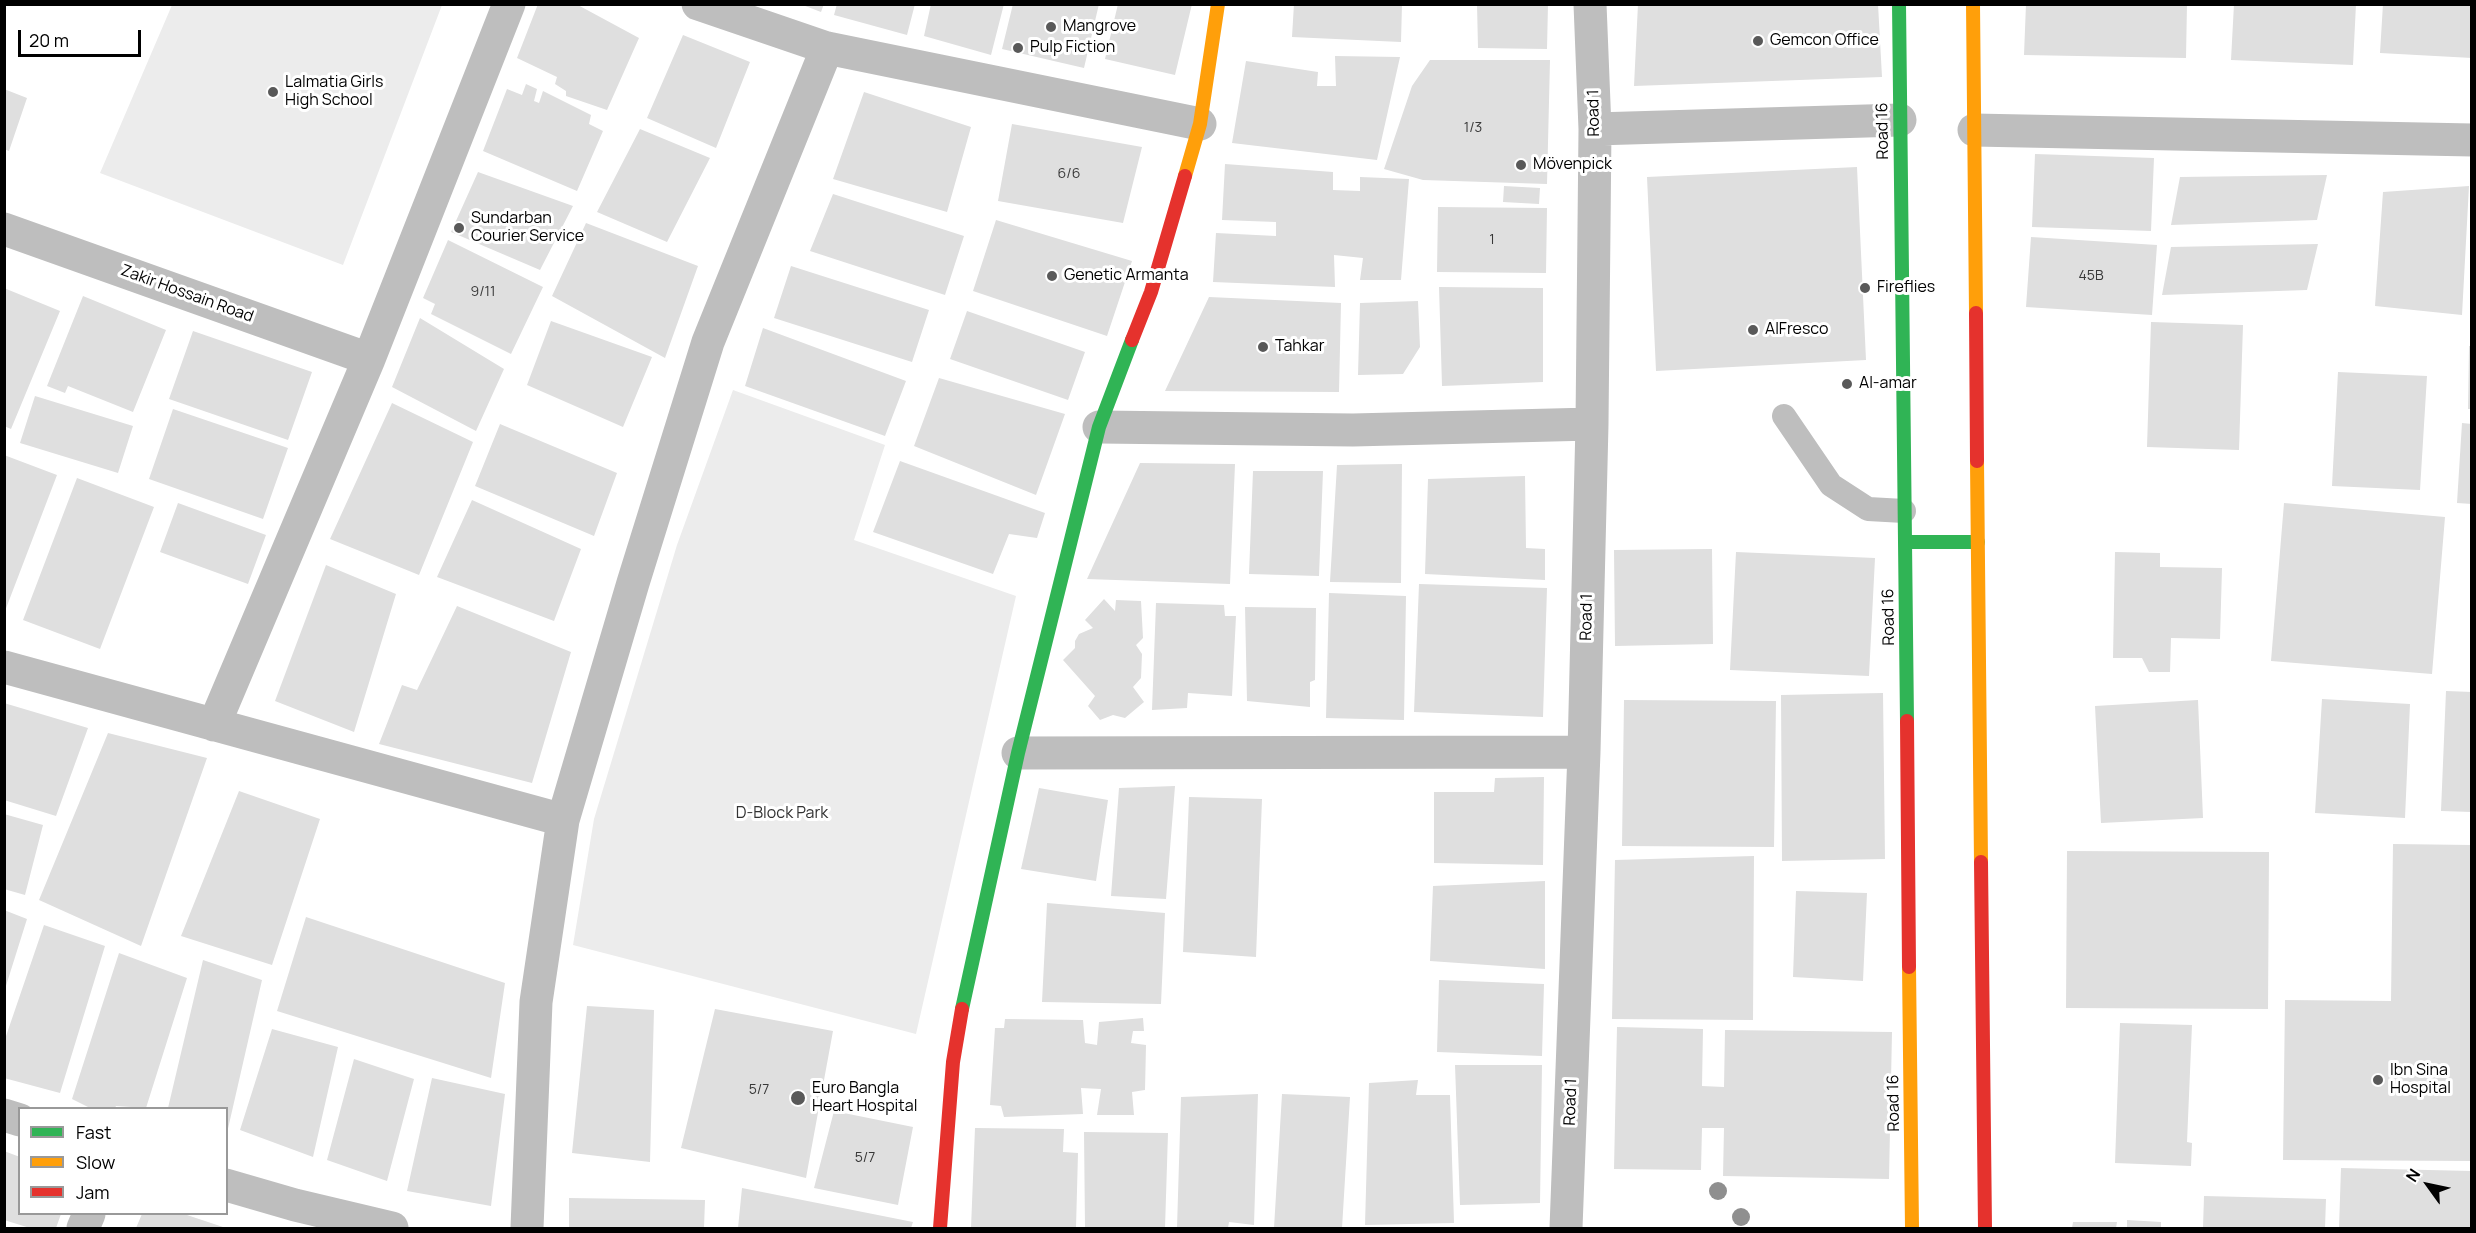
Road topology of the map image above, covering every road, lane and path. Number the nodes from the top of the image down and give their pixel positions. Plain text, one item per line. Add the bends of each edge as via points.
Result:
1 (509, 4) edge
2 (698, 4) edge
3 (1218, 4) edge
4 (1590, 4) edge
5 (1899, 4) edge
6 (1972, 4) edge
7 (827, 48) junction
8 (1900, 120) junction
9 (1200, 124) junction
10 (1595, 129) junction
11 (1974, 130) junction
12 (2472, 140) edge
13 (4, 229) edge
14 (369, 359) junction
15 (1784, 416) dead end
16 (1592, 424) junction
17 (1099, 427) junction
18 (1904, 511) junction
19 (1905, 542) junction
20 (1978, 542) junction
21 (4, 667) edge
22 (214, 725) junction
23 (1584, 752) junction
24 (1017, 753) junction
25 (563, 820) junction
26 (228, 1186) edge
27 (392, 1228) edge
28 (527, 1228) edge
29 (940, 1228) edge
30 (1566, 1228) edge
31 (1912, 1228) edge
32 (1985, 1228) edge

1 - 14 street
2 - 7 street
3 - 9 main road
4 - 10 street, Road 1
5 - 8 main road, Road 16
6 - 11 main road
7 - 9 street
7 - 25 street via 708,342
8 - 10 street
8 - 18 main road, Road 16
9 - 17 main road via 1151,292
10 - 16 street, Road 1
11 - 12 street
11 - 20 main road
13 - 14 street, Zakir Hossain Road
14 - 22 street
15 - 18 lane via 1831,485 1868,509
16 - 17 street via 1353,429
16 - 23 street, Road 1
17 - 24 main road
18 - 19 main road, Road 16
19 - 20 main road
19 - 31 main road, Road 16
20 - 32 main road
21 - 22 street
22 - 25 street
23 - 24 street
23 - 30 street, Road 1
24 - 29 main road via 953,1062
25 - 28 street via 536,1002
26 - 27 street

